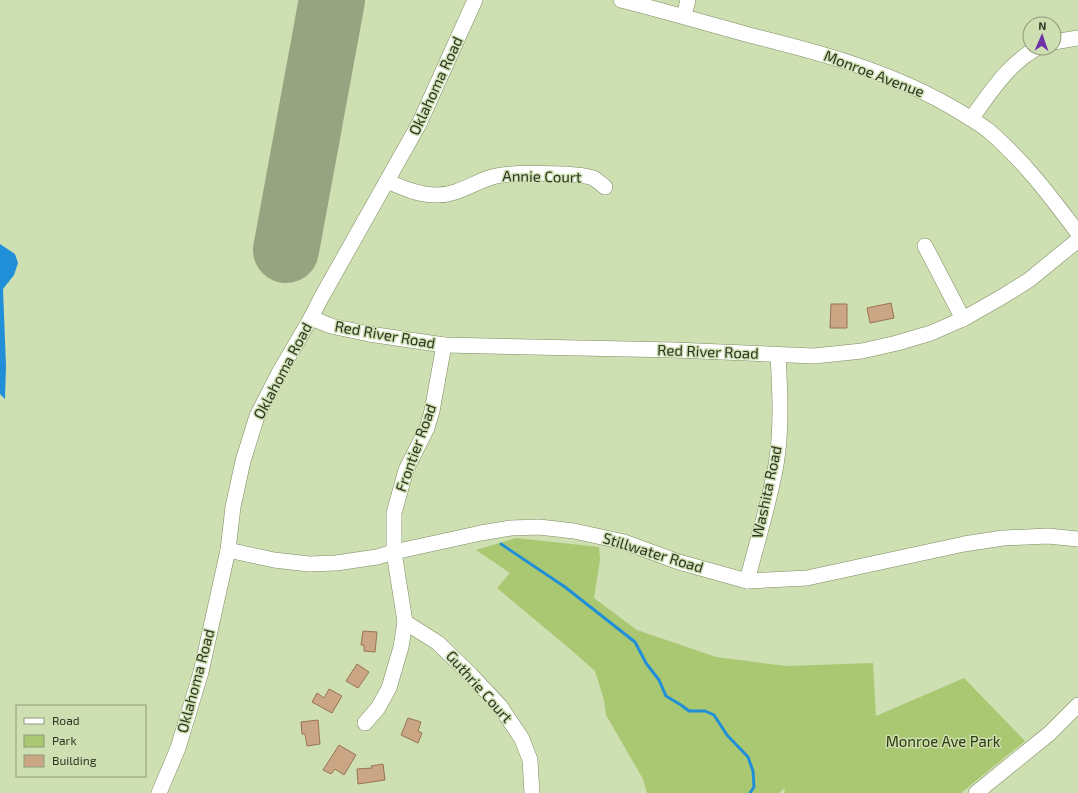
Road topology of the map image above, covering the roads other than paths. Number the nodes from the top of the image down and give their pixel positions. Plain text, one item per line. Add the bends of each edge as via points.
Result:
1 (475, 0) edge
2 (621, 0) edge
3 (688, 0) edge
4 (684, 16) junction
5 (1078, 38) edge
6 (1062, 41) edge
7 (1026, 56) edge
8 (972, 119) junction
9 (387, 180) junction
10 (605, 187) dead end
11 (1078, 233) edge
12 (1078, 240) edge
13 (925, 246) dead end
14 (311, 318) junction
15 (963, 319) junction
16 (444, 345) junction
17 (778, 355) junction
18 (1078, 539) edge
19 (228, 550) junction
20 (394, 552) junction
21 (747, 581) junction
22 (405, 622) junction
23 (1078, 704) edge
24 (365, 722) dead end
25 (159, 793) edge
26 (532, 793) edge
27 (976, 793) edge

1 - 9 street, Oklahoma Road via 420,124
2 - 4 street, Monroe Avenue
3 - 4 street
4 - 8 street, Monroe Avenue via 803,48 896,79
5 - 6 street
7 - 8 street via 1003,76
8 - 11 street, Monroe Avenue via 1000,141 1030,171
9 - 10 street, Annie Court via 406,190 438,195 468,188 493,176 510,174 568,174 592,178
9 - 14 street, Oklahoma Road
12 - 15 street, Red River Road via 1029,280
13 - 15 street
14 - 16 street, Red River Road via 331,326 369,334
14 - 19 street, Oklahoma Road via 257,416 236,492
15 - 17 street, Red River Road via 931,333 862,351 814,356
16 - 17 street, Red River Road
16 - 20 street, Frontier Road via 437,390 427,428 406,470 394,513
17 - 21 street, Washita Road via 780,390 776,463
18 - 21 street, Stillwater Road via 1048,536 1003,538 807,578
19 - 20 street, Stillwater Road via 274,560 309,564 377,558
19 - 25 street, Oklahoma Road via 201,672 178,748
20 - 21 street, Stillwater Road via 481,533 539,526 624,542 679,562
20 - 22 street, Frontier Road
22 - 24 street, Frontier Road via 401,647 389,688 378,708
22 - 26 street, Guthrie Court via 438,643 500,706 522,739 530,760
23 - 27 street via 1050,734

